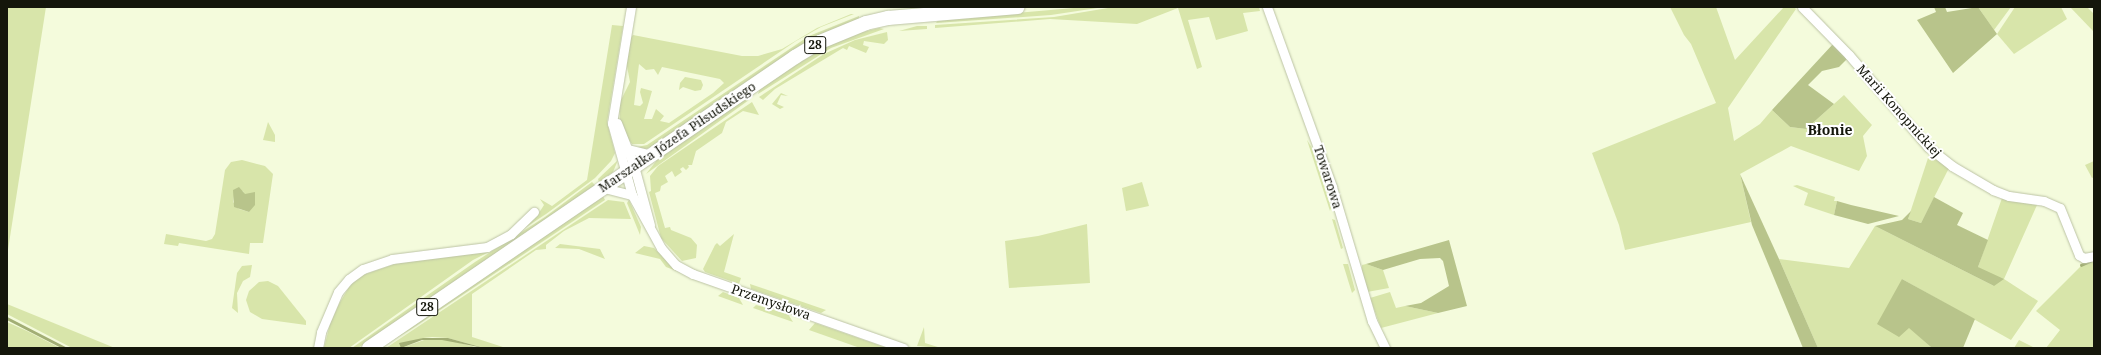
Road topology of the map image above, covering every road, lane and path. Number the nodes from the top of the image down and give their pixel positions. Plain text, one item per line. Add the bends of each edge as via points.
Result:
1 (630, 7) edge
2 (1018, 7) edge
3 (1267, 7) edge
4 (1802, 7) edge
5 (614, 109) junction
6 (628, 149) junction
7 (652, 155) junction
8 (630, 170) junction
9 (604, 188) junction
10 (632, 195) junction
11 (534, 212) dead end
12 (653, 236) junction
13 (2094, 256) edge
14 (318, 348) edge
15 (369, 348) edge
16 (903, 348) edge
17 (1385, 348) edge

1 - 5 street, Przemysłowa
2 - 7 main road, Marszałka Józefa Piłsudskiego / 28 via 888,18 846,30 795,56
3 - 17 street, Towarowa via 1332,187 1372,321
4 - 13 street, Marii Konopnickiej via 1849,56 1928,147 1952,166 1994,190 2009,196 2044,201 2060,208 2079,255 2084,258
5 - 6 street, Przemysłowa
5 - 8 street, Przemysłowa via 614,131
6 - 7 street
6 - 8 street, Przemysłowa
7 - 8 main road, Marszałka Józefa Piłsudskiego / 28
8 - 9 main road, Marszałka Józefa Piłsudskiego / 28
8 - 10 street, Przemysłowa
8 - 12 street, Przemysłowa
9 - 10 street
9 - 15 main road, Marszałka Józefa Piłsudskiego / 28
10 - 12 street, Przemysłowa
11 - 14 street via 512,234 487,247 392,259 359,272 338,292 321,332
12 - 16 street, Przemysłowa via 666,255 687,272

